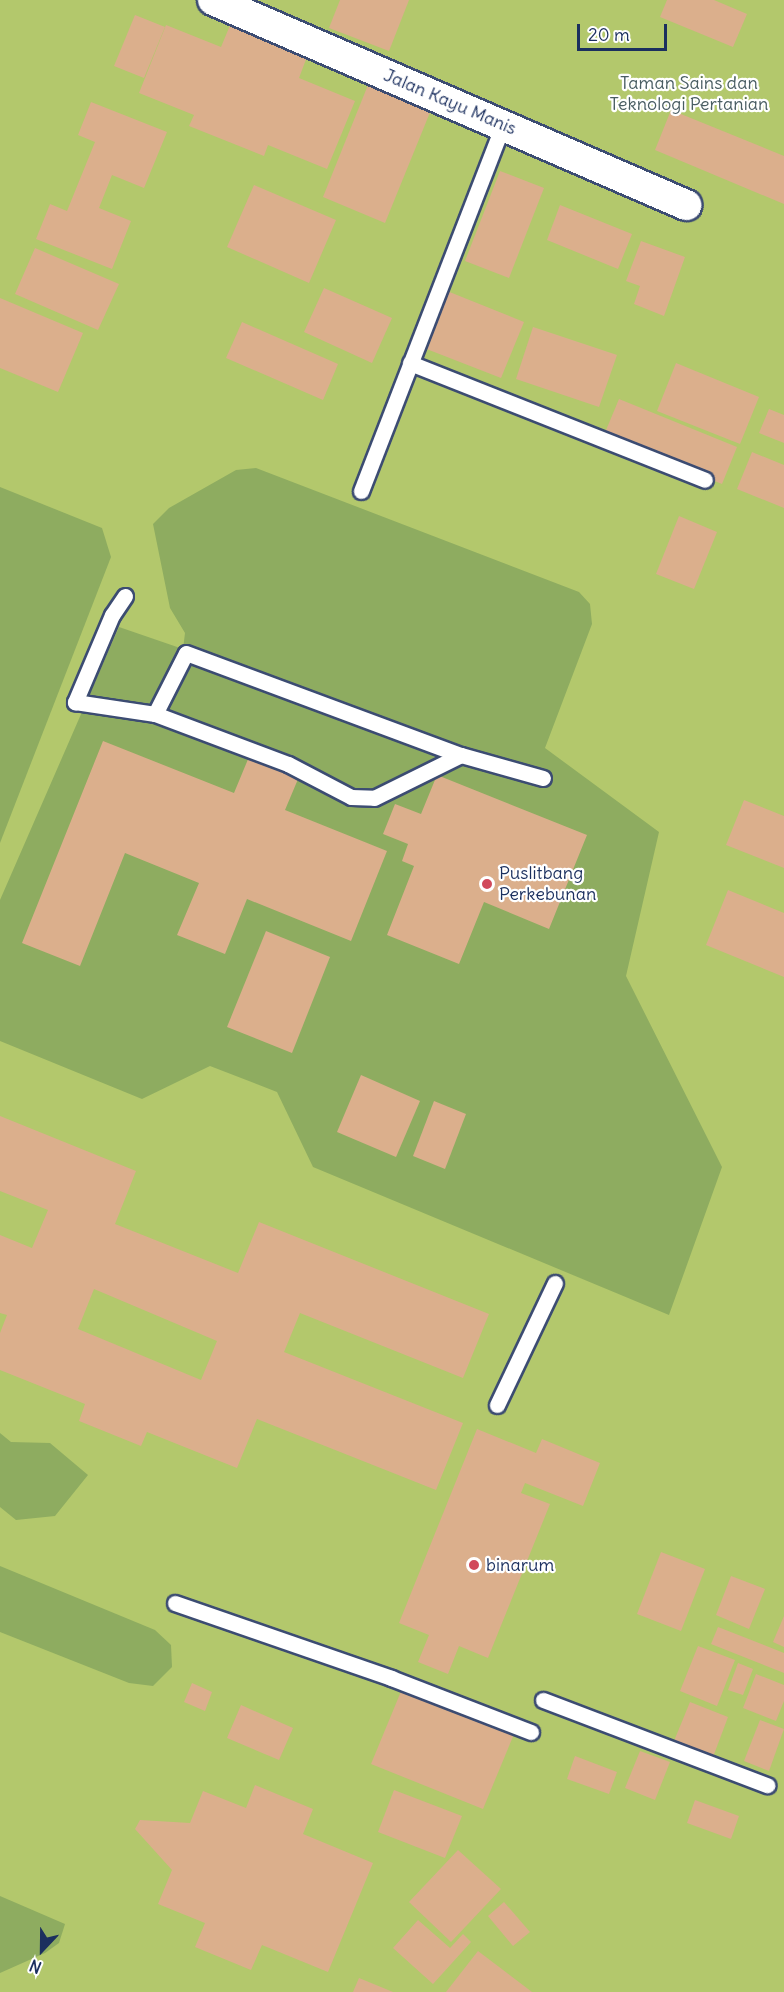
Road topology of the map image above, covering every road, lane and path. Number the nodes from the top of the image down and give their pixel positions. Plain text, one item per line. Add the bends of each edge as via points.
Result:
1 (213, 0) edge
2 (503, 125) junction
3 (686, 205) dead end
4 (410, 363) junction
5 (705, 480) dead end
6 (361, 491) dead end
7 (125, 596) dead end
8 (155, 714) junction
9 (461, 755) junction
10 (543, 778) dead end
11 (555, 1283) dead end
12 (497, 1405) dead end
13 (175, 1603) dead end
14 (543, 1700) dead end
15 (531, 1732) dead end
16 (767, 1785) dead end

1 - 2 street, Jalan Kayu Manis
2 - 3 street, Jalan Kayu Manis
2 - 4 lane
4 - 5 lane
4 - 6 lane
7 - 8 lane via 112,615 75,702
8 - 9 lane via 288,764 351,797 374,798
8 - 9 lane via 186,653
9 - 10 lane
11 - 12 lane
13 - 15 lane
14 - 16 lane

